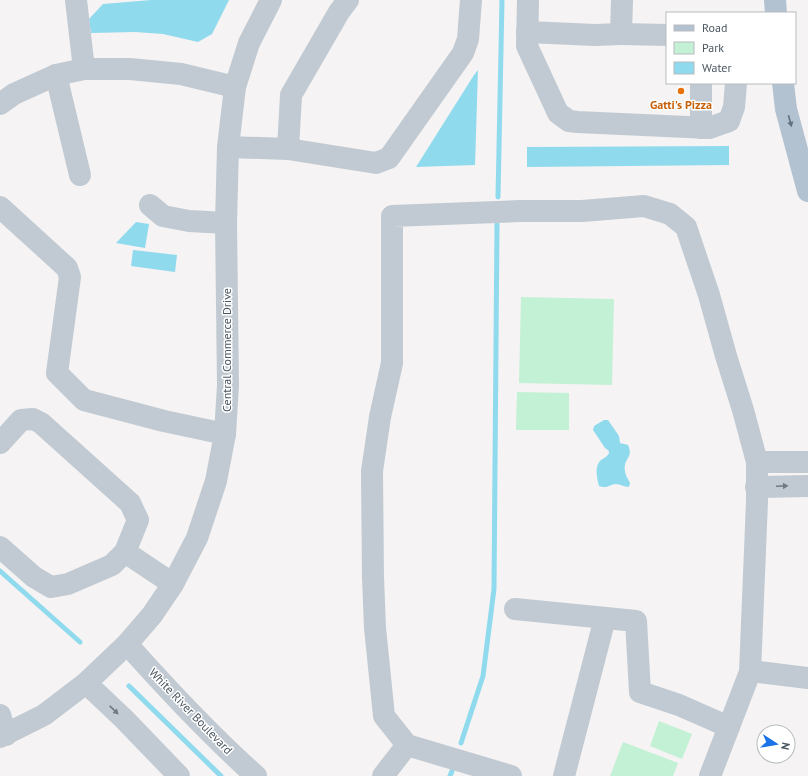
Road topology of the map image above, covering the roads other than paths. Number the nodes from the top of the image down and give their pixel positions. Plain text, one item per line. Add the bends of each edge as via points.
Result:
1 (76, 0) edge
2 (271, 0) edge
3 (348, 0) edge
4 (471, 0) edge
5 (528, 0) edge
6 (622, 0) edge
7 (775, 0) edge
8 (776, 12) edge
9 (527, 32) junction
10 (621, 34) junction
11 (666, 35) edge
12 (84, 69) junction
13 (56, 75) junction
14 (701, 84) edge
15 (736, 84) edge
16 (783, 84) edge
17 (235, 87) junction
18 (0, 104) edge
19 (701, 128) junction
20 (228, 147) junction
21 (288, 149) junction
22 (80, 175) dead end
23 (808, 190) edge
24 (150, 205) dead end
25 (0, 207) edge
26 (226, 222) junction
27 (225, 434) junction
28 (0, 443) edge
29 (757, 462) junction
30 (808, 462) edge
31 (808, 486) edge
32 (756, 487) junction
33 (0, 547) edge
34 (125, 552) junction
35 (173, 584) junction
36 (515, 609) dead end
37 (606, 618) junction
38 (128, 644) junction
39 (750, 671) junction
40 (808, 678) edge
41 (86, 683) junction
42 (729, 727) junction
43 (2, 729) edge
44 (407, 745) junction
45 (179, 776) edge
46 (256, 776) edge
47 (383, 776) edge
48 (511, 776) edge
49 (564, 776) edge
50 (710, 776) edge

1 - 12 street
2 - 17 street, Central Commerce Drive via 249,43
3 - 21 street via 291,95
4 - 21 street via 468,39 463,53 389,158 376,163
5 - 9 street
6 - 10 street
7 - 8 main road
9 - 10 street
9 - 19 street via 526,46 558,113 569,121
10 - 11 street
12 - 13 street
12 - 17 street via 130,69 182,74
13 - 18 street via 14,94
13 - 22 street
14 - 19 street
15 - 19 street via 734,107 729,121
16 -> 23 main road via 786,108
17 - 20 street, Central Commerce Drive
20 - 21 street
20 - 26 street, Central Commerce Drive
24 - 26 street via 163,216
25 - 27 street via 67,268 70,277 57,373 84,400
26 - 27 street, Central Commerce Drive via 228,385
27 - 35 street, Central Commerce Drive via 216,481 196,538
28 - 34 street via 21,420 33,419 41,422 130,503 138,520
29 - 30 street
29 - 32 street
29 - 44 street via 709,295 688,232 686,227 670,214 644,206 582,211 392,216 392,362 372,471 373,577 375,628 384,716
32 -> 31 street
32 - 39 street
33 - 34 street via 34,577 51,587 68,584 112,565
34 - 35 street
35 - 38 street, Central Commerce Drive
36 - 37 street
37 - 42 street via 636,621 640,692 679,705
37 - 49 street
38 - 41 street, Central Commerce Drive
38 - 46 street, White River Boulevard via 226,749
39 - 40 street
39 - 42 street
41 - 43 street, Central Commerce Drive via 44,715
41 -> 45 street
42 - 50 street
44 - 47 street
44 - 48 street

